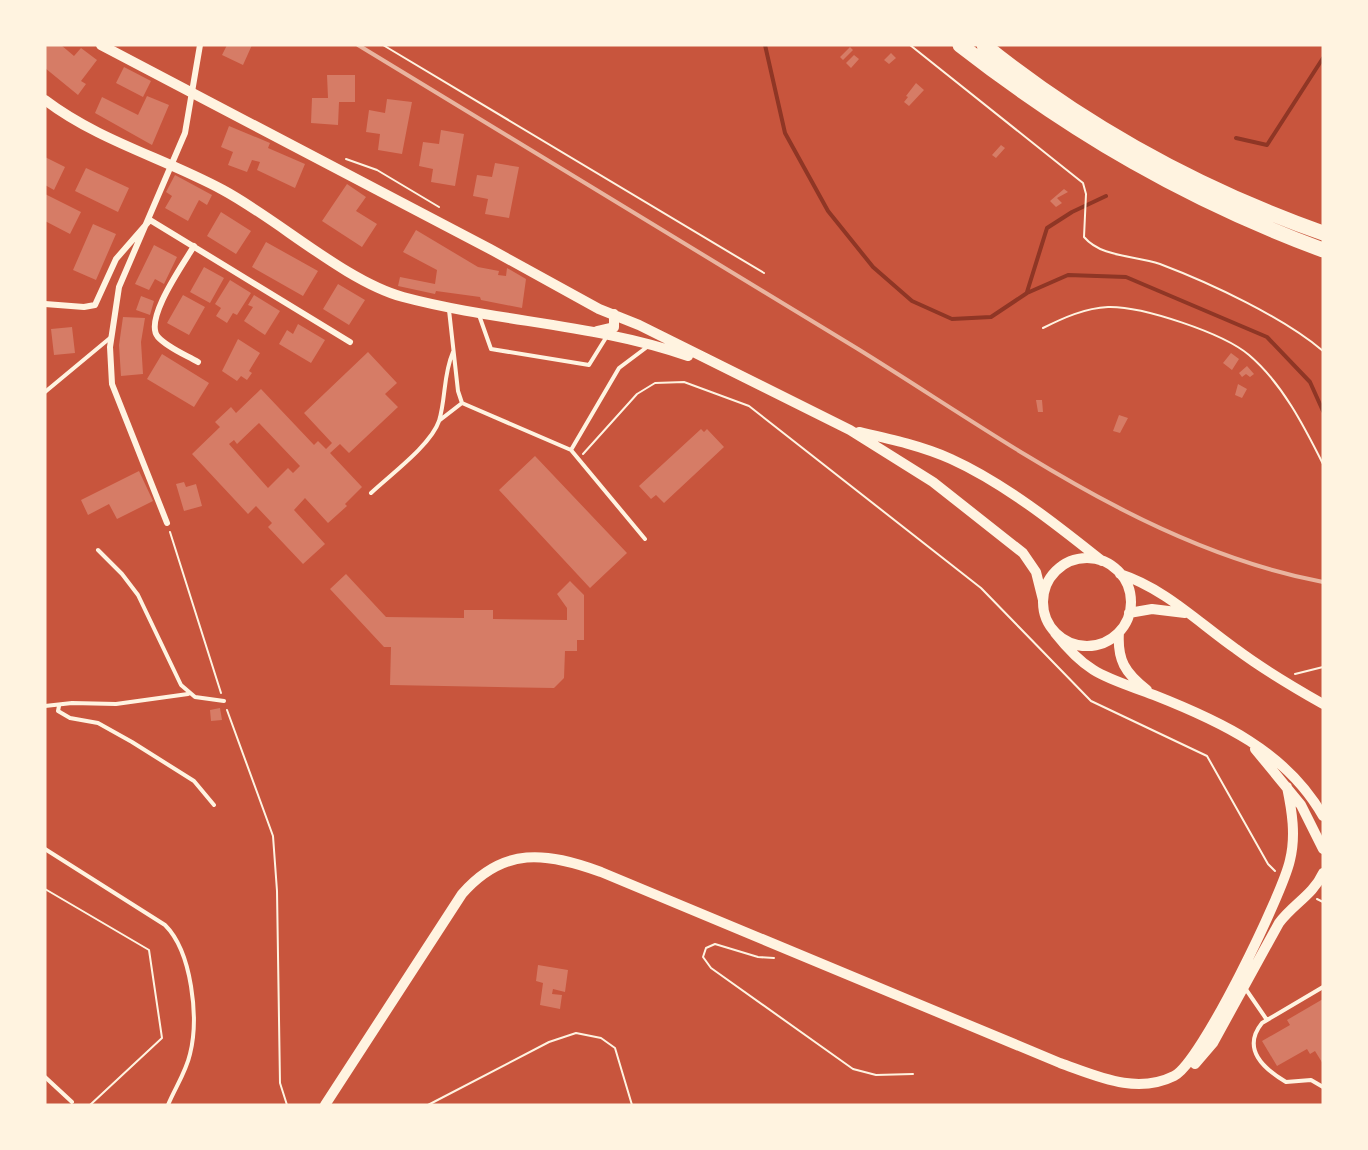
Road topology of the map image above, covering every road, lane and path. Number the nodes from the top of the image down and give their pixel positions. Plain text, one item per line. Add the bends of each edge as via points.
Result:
1 (101, 45) edge
2 (200, 45) edge
3 (383, 45) edge
4 (910, 45) edge
5 (960, 45) edge
6 (984, 45) edge
7 (192, 93) junction
8 (45, 100) edge
9 (173, 166) junction
10 (150, 220) junction
11 (1323, 233) edge
12 (194, 246) junction
13 (1323, 250) edge
14 (764, 273) dead end
15 (45, 304) edge
16 (449, 306) junction
17 (478, 312) junction
18 (614, 315) junction
19 (1043, 328) dead end
20 (588, 332) junction
21 (607, 336) junction
22 (111, 337) junction
23 (350, 342) dead end
24 (651, 344) junction
25 (454, 350) junction
26 (1323, 351) edge
27 (198, 362) dead end
28 (724, 369) junction
29 (45, 392) edge
30 (462, 403) junction
31 (439, 420) junction
32 (850, 430) junction
33 (571, 450) junction
34 (580, 459) junction
35 (1323, 464) edge
36 (371, 493) dead end
37 (167, 523) joint
38 (645, 539) dead end
39 (98, 550) dead end
40 (1102, 561) junction
41 (1120, 574) junction
42 (1043, 600) junction
43 (1129, 613) junction
44 (1189, 615) junction
45 (1119, 632) junction
46 (1055, 633) junction
47 (1323, 667) edge
48 (1278, 678) junction
49 (189, 694) junction
50 (1152, 694) junction
51 (224, 701) junction
52 (1323, 704) edge
53 (45, 706) edge
54 (59, 706) junction
55 (1247, 739) junction
56 (1287, 787) junction
57 (1307, 792) junction
58 (214, 805) dead end
59 (1323, 816) edge
60 (1323, 832) edge
61 (45, 849) edge
62 (1323, 849) edge
63 (1278, 873) dead end
64 (1323, 873) edge
65 (45, 889) edge
66 (1310, 895) junction
67 (1322, 899) edge
68 (776, 958) dead end
69 (1239, 983) junction
70 (1323, 987) edge
71 (1267, 1020) junction
72 (913, 1074) dead end
73 (45, 1077) edge
74 (1323, 1087) edge
75 (72, 1102) dead end
76 (90, 1105) edge
77 (168, 1105) edge
78 (287, 1105) edge
79 (325, 1105) edge
80 (428, 1105) edge
81 (632, 1105) edge

1 - 7 main road
2 - 7 street
3 - 14 path
4 - 26 path via 1083,183 1084,237 1094,248 1160,264 1262,310
5 - 13 highway via 1028,97 1185,192
6 - 11 highway via 1054,98 1188,178
7 - 9 street via 187,125
7 - 18 main road
8 - 9 main road via 105,137
9 - 10 street
9 - 16 main road via 238,199 375,286 404,297
10 - 12 street
10 - 15 street via 116,259 95,304
10 - 22 street via 119,287
12 - 23 street
12 - 27 street via 154,324 161,340
16 - 17 main road
16 - 25 lane
17 - 20 main road
17 - 21 lane via 491,349 589,365
18 - 20 main road via 612,328
18 - 28 main road
19 - 35 path via 1074,314 1107,307 1139,310 1206,332 1248,354 1277,386
20 - 21 main road
21 - 24 main road
22 - 29 lane
22 - 37 street via 112,384
24 - 28 main road
24 - 33 lane via 619,368
25 - 30 lane
25 - 31 lane via 447,368
28 - 32 main road
30 - 31 lane
30 - 33 lane
31 - 36 lane via 431,436
32 - 40 main road via 890,439 961,464 1059,527
32 - 42 main road via 933,482 1023,553 1036,572
33 - 34 lane
34 - 38 lane
34 - 63 path via 637,394 655,383 684,382 749,406 988,593 1091,700 1207,756 1268,864
37 - 51 path
39 - 49 lane via 138,595
40 - 41 main road
40 - 42 main road via 1089,558 1063,566 1053,575
41 - 43 main road via 1127,586
41 - 44 main road via 1136,579
42 - 46 main road via 1048,623
43 - 44 main road via 1161,609
43 - 45 main road
44 - 48 main road
45 - 46 main road via 1095,646 1080,646
45 - 50 main road via 1122,665 1131,678
46 - 50 main road via 1074,656 1095,671
47 - 48 path
48 - 52 main road
49 - 51 lane
49 - 54 lane via 116,704
50 - 55 main road
51 - 78 path via 273,836 280,1083
53 - 54 lane
54 - 58 lane via 58,711 70,718 98,723 194,781
55 - 56 main road
55 - 57 main road via 1276,759
56 - 62 main road
56 - 69 main road via 1293,830 1288,868
57 - 59 main road
57 - 60 main road
61 - 77 lane via 165,925 179,944 190,988 193,1039 189,1059
64 - 66 main road
65 - 76 path via 149,950 162,1038
66 - 67 main road
66 - 69 main road via 1290,909
68 - 72 path via 758,957 715,944 706,948 703,957 711,968 853,1069 876,1075
69 - 71 lane
69 - 79 main road via 1208,1050 1182,1072 1146,1084 1108,1080 601,872 556,858 508,859 462,894
70 - 71 lane
71 - 74 lane via 1257,1032 1256,1058 1286,1083 1311,1080
73 - 75 lane
80 - 81 path via 549,1042 576,1033 601,1038 615,1048

